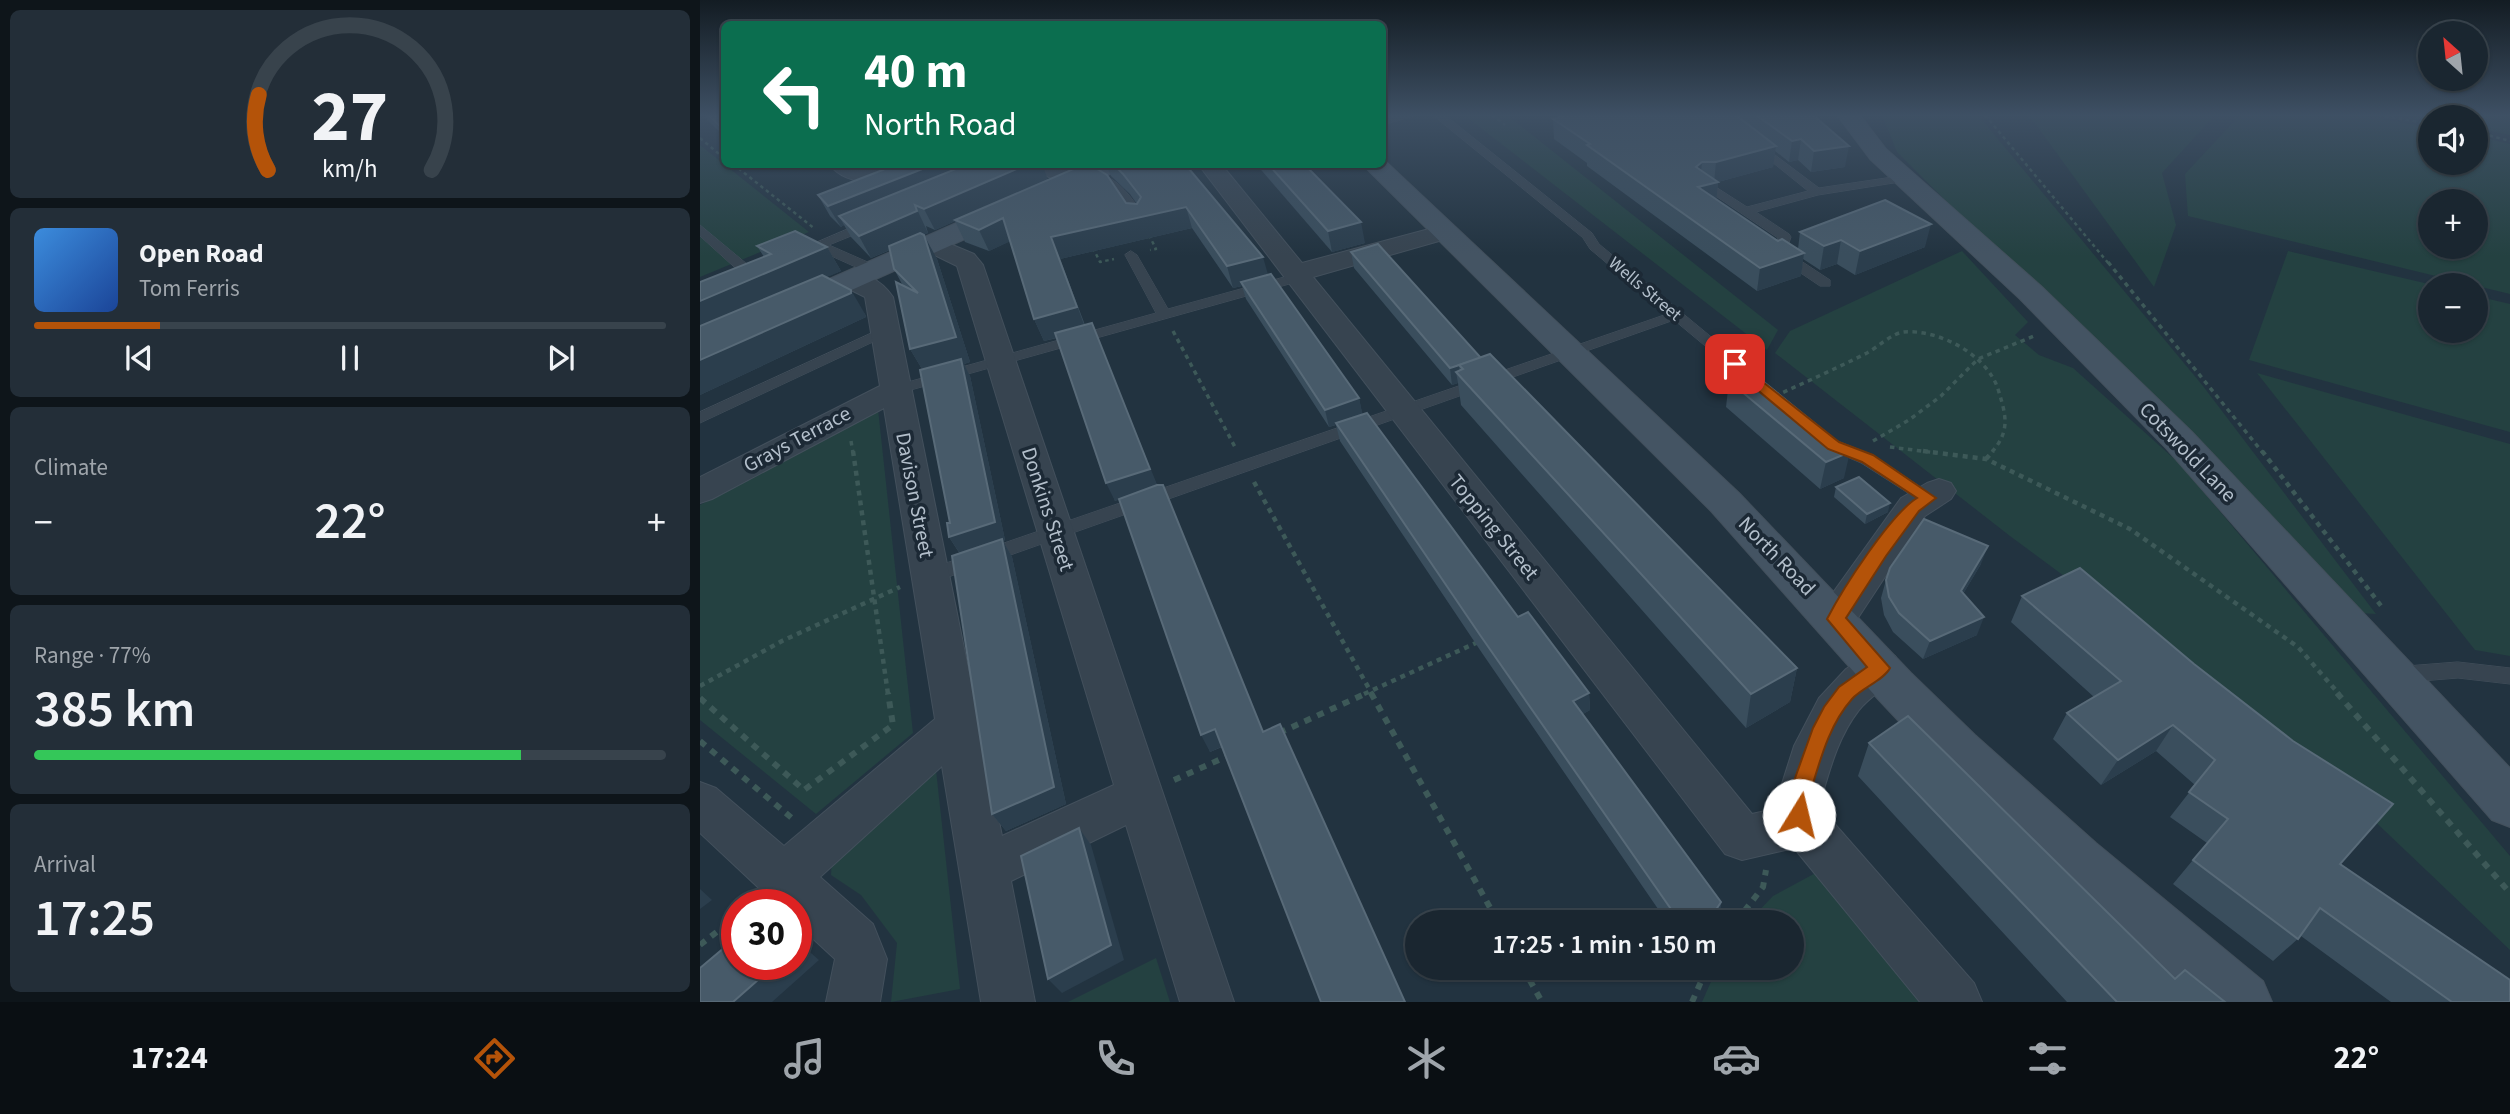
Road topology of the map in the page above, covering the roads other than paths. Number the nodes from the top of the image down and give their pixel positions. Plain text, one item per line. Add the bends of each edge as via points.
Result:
1 (1496, 162) edge
2 (1779, 162) edge
3 (1889, 162) edge
4 (845, 168) edge
5 (909, 168) edge
6 (1062, 168) edge
7 (1212, 168) edge
8 (1378, 168) edge
9 (1094, 173) edge
10 (1906, 178) junction
11 (1707, 186) edge
12 (1817, 192) junction
13 (1746, 211) junction
14 (886, 217) edge
15 (1139, 219) edge
16 (700, 229) edge
17 (1444, 232) junction
18 (823, 242) junction
19 (931, 244) junction
20 (1131, 255) road end
21 (783, 258) edge
22 (749, 272) edge
23 (863, 275) junction
24 (1294, 276) junction
25 (1825, 283) dead end
26 (1164, 315) junction
27 (1676, 315) junction
28 (885, 331) junction
29 (700, 348) edge
30 (1568, 352) junction
31 (1000, 361) junction
32 (895, 390) junction
33 (1774, 396) edge
34 (1401, 410) junction
35 (700, 418) edge
36 (1824, 437) edge
37 (700, 491) edge
38 (1933, 494) joint
39 (1056, 532) junction
40 (930, 576) junction
41 (1836, 619) junction
42 (1880, 668) junction
43 (2394, 675) junction
44 (2510, 676) edge
45 (958, 725) junction
46 (1141, 795) junction
47 (700, 803) edge
48 (2510, 804) edge
49 (1787, 828) junction
50 (984, 869) junction
51 (783, 878) junction
52 (853, 1002) edge
53 (1008, 1002) edge
54 (1207, 1002) edge
55 (1955, 1002) edge
56 (2242, 1002) edge

1 - 27 lane, Wells Street
2 - 12 lane
3 - 10 street, Cotswold Lane
4 - 5 street via 864,174
6 - 9 street
7 - 24 street, Topping Street
8 - 17 street, North Road
9 - 15 lane via 1121,191
9 - 19 street
10 - 12 lane
10 - 43 street, Cotswold Lane via 2179,440
11 - 13 lane
12 - 13 lane
13 - 25 lane via 1784,237 1779,252
14 - 18 lane
16 - 22 lane
17 - 24 street
17 - 30 street, North Road
18 - 21 lane
18 - 23 lane
19 - 23 street
19 - 31 street, Donkins Street via 970,265
20 - 26 lane
23 - 28 street, Davison Street via 877,292
23 - 29 street
24 - 26 lane
24 - 34 street, Topping Street
26 - 31 lane
27 - 30 lane
27 - 33 lane, Wells Street
28 - 32 street, Davison Street
28 - 35 lane
30 - 34 lane
30 - 41 street, North Road via 1725,502
31 - 32 lane
31 - 39 street, Donkins Street
32 - 37 street, Grays Terrace
32 - 40 street, Davison Street
34 - 39 lane
34 - 49 street, Topping Street via 1742,838
36 - 38 lane
38 - 41 street via 1913,508
39 - 40 lane
39 - 46 street, Donkins Street
40 - 45 street, Davison Street
41 - 42 street, North Road
42 - 49 street via 1845,693 1830,713
42 - 56 street, North Road via 2003,792
43 - 44 lane via 2458,670
43 - 48 street, Cotswold Lane
45 - 50 street, Davison Street
45 - 51 street
46 - 50 street
46 - 54 street, Donkins Street
47 - 51 street
49 - 55 street
50 - 53 street, Davison Street
51 - 52 street via 855,942 861,959

